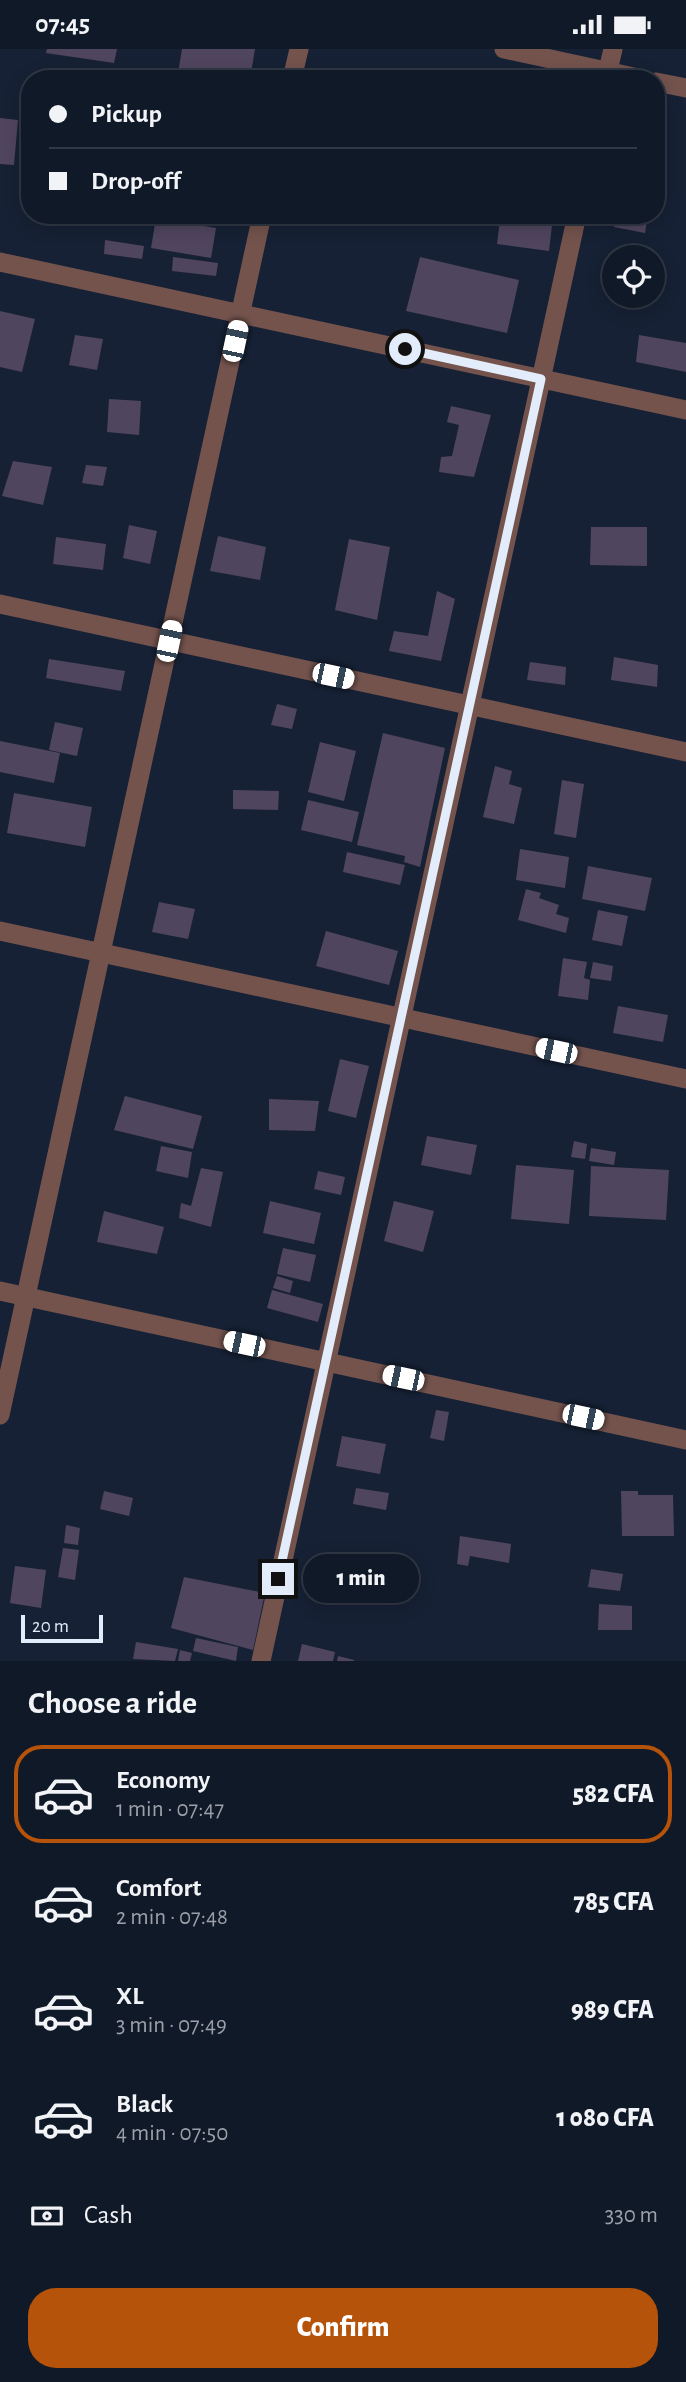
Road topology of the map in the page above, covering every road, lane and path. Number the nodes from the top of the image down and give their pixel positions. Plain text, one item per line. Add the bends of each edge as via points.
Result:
1 (299, 49) edge
2 (504, 49) edge
3 (613, 49) edge
4 (294, 70) edge
5 (587, 70) edge
6 (608, 70) edge
7 (665, 84) edge
8 (686, 88) edge
9 (260, 224) edge
10 (575, 224) edge
11 (0, 262) edge
12 (241, 314) junction
13 (541, 379) junction
14 (686, 410) edge
15 (0, 604) edge
16 (169, 641) junction
17 (470, 705) junction
18 (686, 752) edge
19 (0, 931) edge
20 (101, 953) junction
21 (401, 1017) junction
22 (686, 1079) edge
23 (0, 1291) edge
24 (26, 1296) junction
25 (326, 1361) junction
26 (0, 1415) edge
27 (686, 1440) edge
28 (261, 1661) edge

1 - 4 street
2 - 5 street
3 - 6 street
7 - 8 street
9 - 12 street
10 - 13 street
11 - 12 street
12 - 13 street
12 - 16 street
13 - 14 street
13 - 17 street
15 - 16 street
16 - 17 street
16 - 20 street
17 - 18 street
17 - 21 street
19 - 20 street
20 - 21 street
20 - 24 street
21 - 22 street
21 - 25 street
23 - 24 street
24 - 25 street
24 - 26 street
25 - 27 street
25 - 28 street

